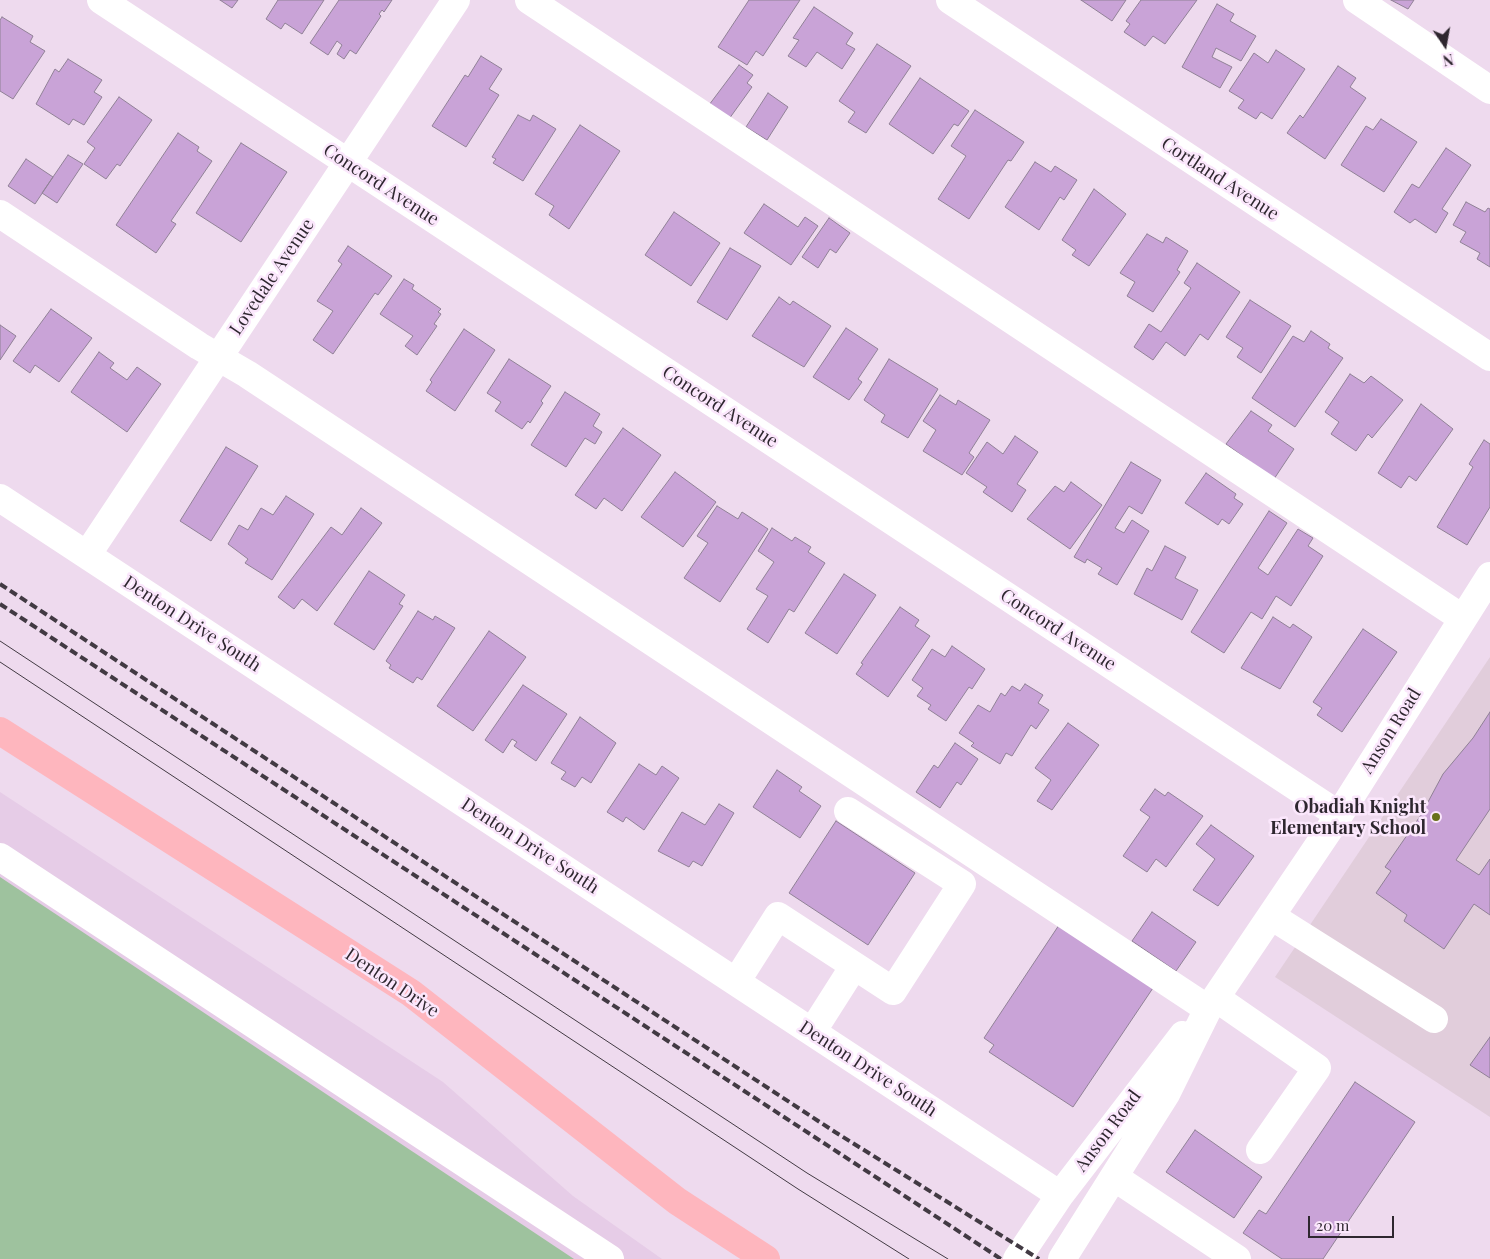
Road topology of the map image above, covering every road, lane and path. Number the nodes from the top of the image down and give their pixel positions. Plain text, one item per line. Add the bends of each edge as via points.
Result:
1 (101, 0) edge
2 (456, 0) edge
3 (529, 0) edge
4 (950, 0) edge
5 (1358, 0) edge
6 (1490, 90) edge
7 (348, 162) junction
8 (0, 214) edge
9 (219, 356) junction
10 (1490, 357) edge
11 (0, 498) edge
12 (87, 555) junction
13 (1487, 586) edge
14 (1462, 618) junction
15 (0, 731) edge
16 (848, 811) dead end
17 (1339, 815) junction
18 (0, 857) edge
19 (1271, 916) junction
20 (854, 966) junction
21 (736, 982) junction
22 (1212, 1003) junction
23 (1434, 1019) dead end
24 (812, 1032) junction
25 (1260, 1150) dead end
26 (1114, 1177) junction
27 (1060, 1195) junction
28 (610, 1259) edge
29 (766, 1259) edge
30 (1017, 1259) edge
31 (1062, 1259) edge
32 (1237, 1259) edge

1 - 7 street, Concord Avenue
2 - 7 street, Lovedale Avenue
3 - 14 street
4 - 10 street, Cortland Avenue
5 - 6 street
7 - 9 street, Lovedale Avenue
7 - 17 street, Concord Avenue
8 - 9 street
9 - 12 street, Lovedale Avenue
9 - 22 street
11 - 12 street, Denton Drive South
12 - 21 street, Denton Drive South
13 - 14 street, Anson Road
14 - 17 street, Anson Road
15 - 29 main road, Denton Drive via 411,993 677,1201
16 - 20 street via 962,884 893,992
17 - 19 street, Anson Road
18 - 28 street
19 - 22 street, Anson Road
19 - 23 street
20 - 21 street via 778,916
20 - 24 street
21 - 24 street, Denton Drive South
22 - 25 street via 1317,1068
22 - 26 street, Anson Road via 1166,1094
22 - 27 street, Anson Road via 1174,1044
24 - 27 street, Denton Drive South
26 - 31 street, Anson Road
26 - 32 street
27 - 30 street, Anson Road

